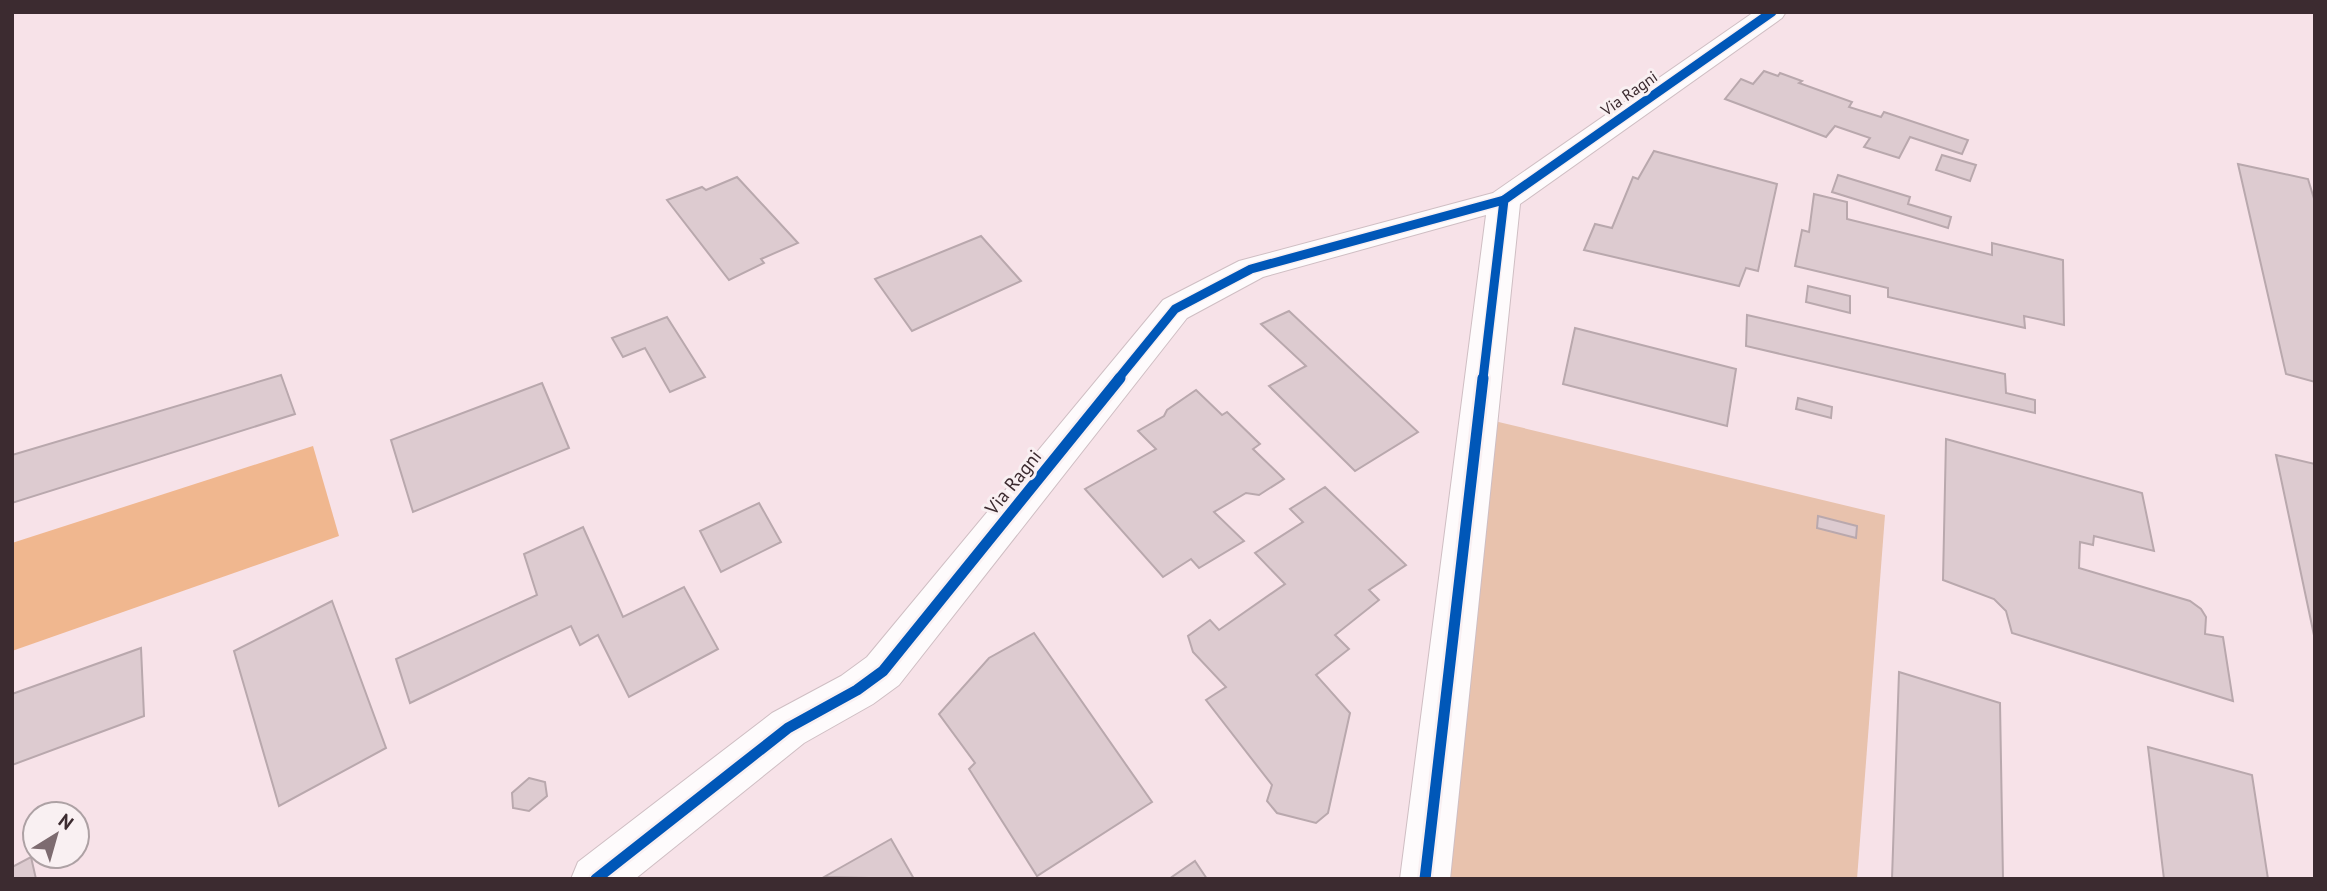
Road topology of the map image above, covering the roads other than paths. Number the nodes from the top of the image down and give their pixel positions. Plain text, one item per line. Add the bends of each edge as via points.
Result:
1 (1772, 12) edge
2 (1504, 200) junction
3 (596, 879) edge
4 (1425, 879) edge

1 - 2 street, Via Ragni
2 - 3 street, Via Ragni via 1251,269 1175,309 883,671 788,728
2 - 4 street

